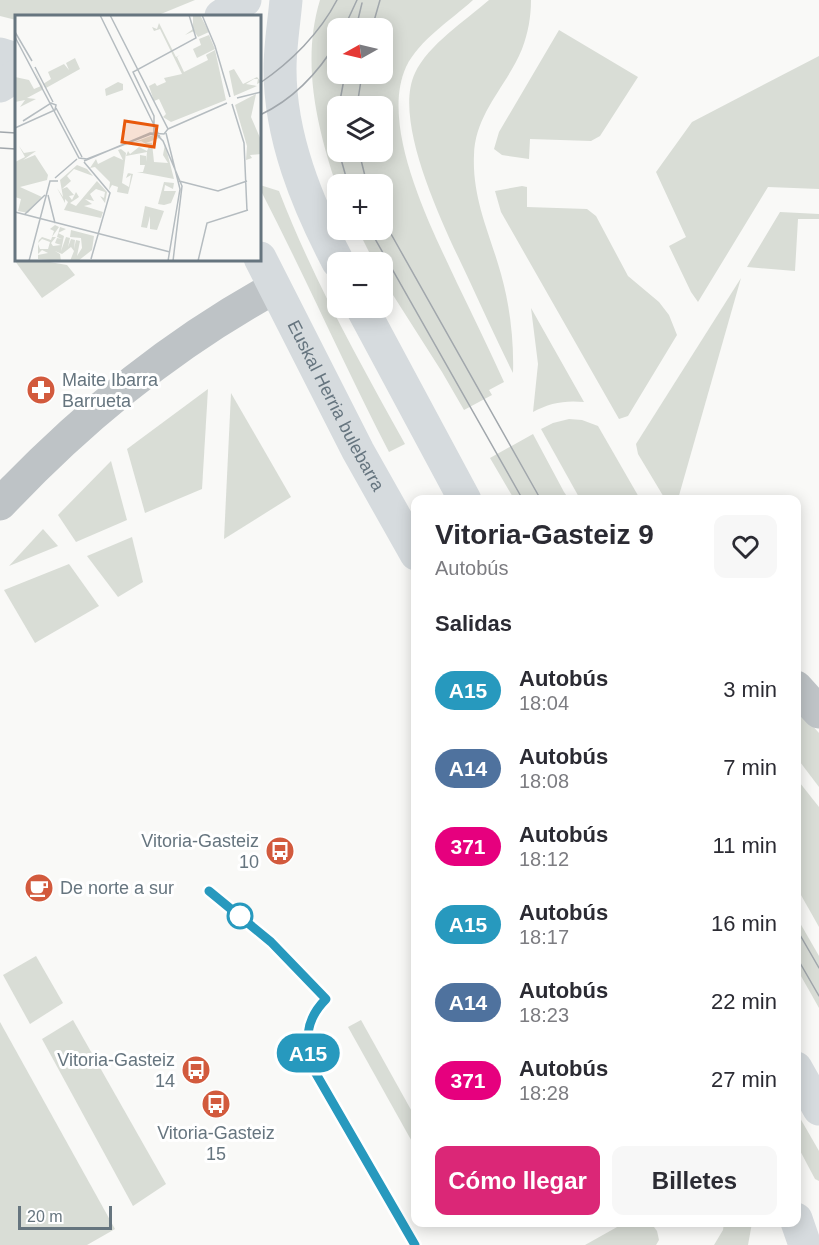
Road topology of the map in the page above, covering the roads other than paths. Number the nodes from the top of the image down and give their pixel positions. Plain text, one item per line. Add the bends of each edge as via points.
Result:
1 (245, 0) edge
2 (286, 0) edge
3 (222, 15) edge
4 (0, 54) edge
5 (15, 59) edge
6 (15, 77) edge
7 (0, 86) edge
8 (334, 252) edge
9 (261, 260) edge
10 (274, 288) junction
11 (367, 318) edge
12 (462, 495) edge
13 (0, 504) edge
14 (411, 545) edge
15 (801, 692) edge
16 (819, 712) edge
17 (801, 1077) edge
18 (819, 1109) edge

1 - 3 main road
2 - 8 main road via 280,68 287,132 298,173
4 - 5 main road
6 - 7 main road
9 - 10 main road, Euskal Herria bulebarra
10 - 13 street via 210,325 126,387 74,430
10 - 14 main road, Euskal Herria bulebarra via 357,451
11 - 12 main road
15 - 16 street
17 - 18 main road

